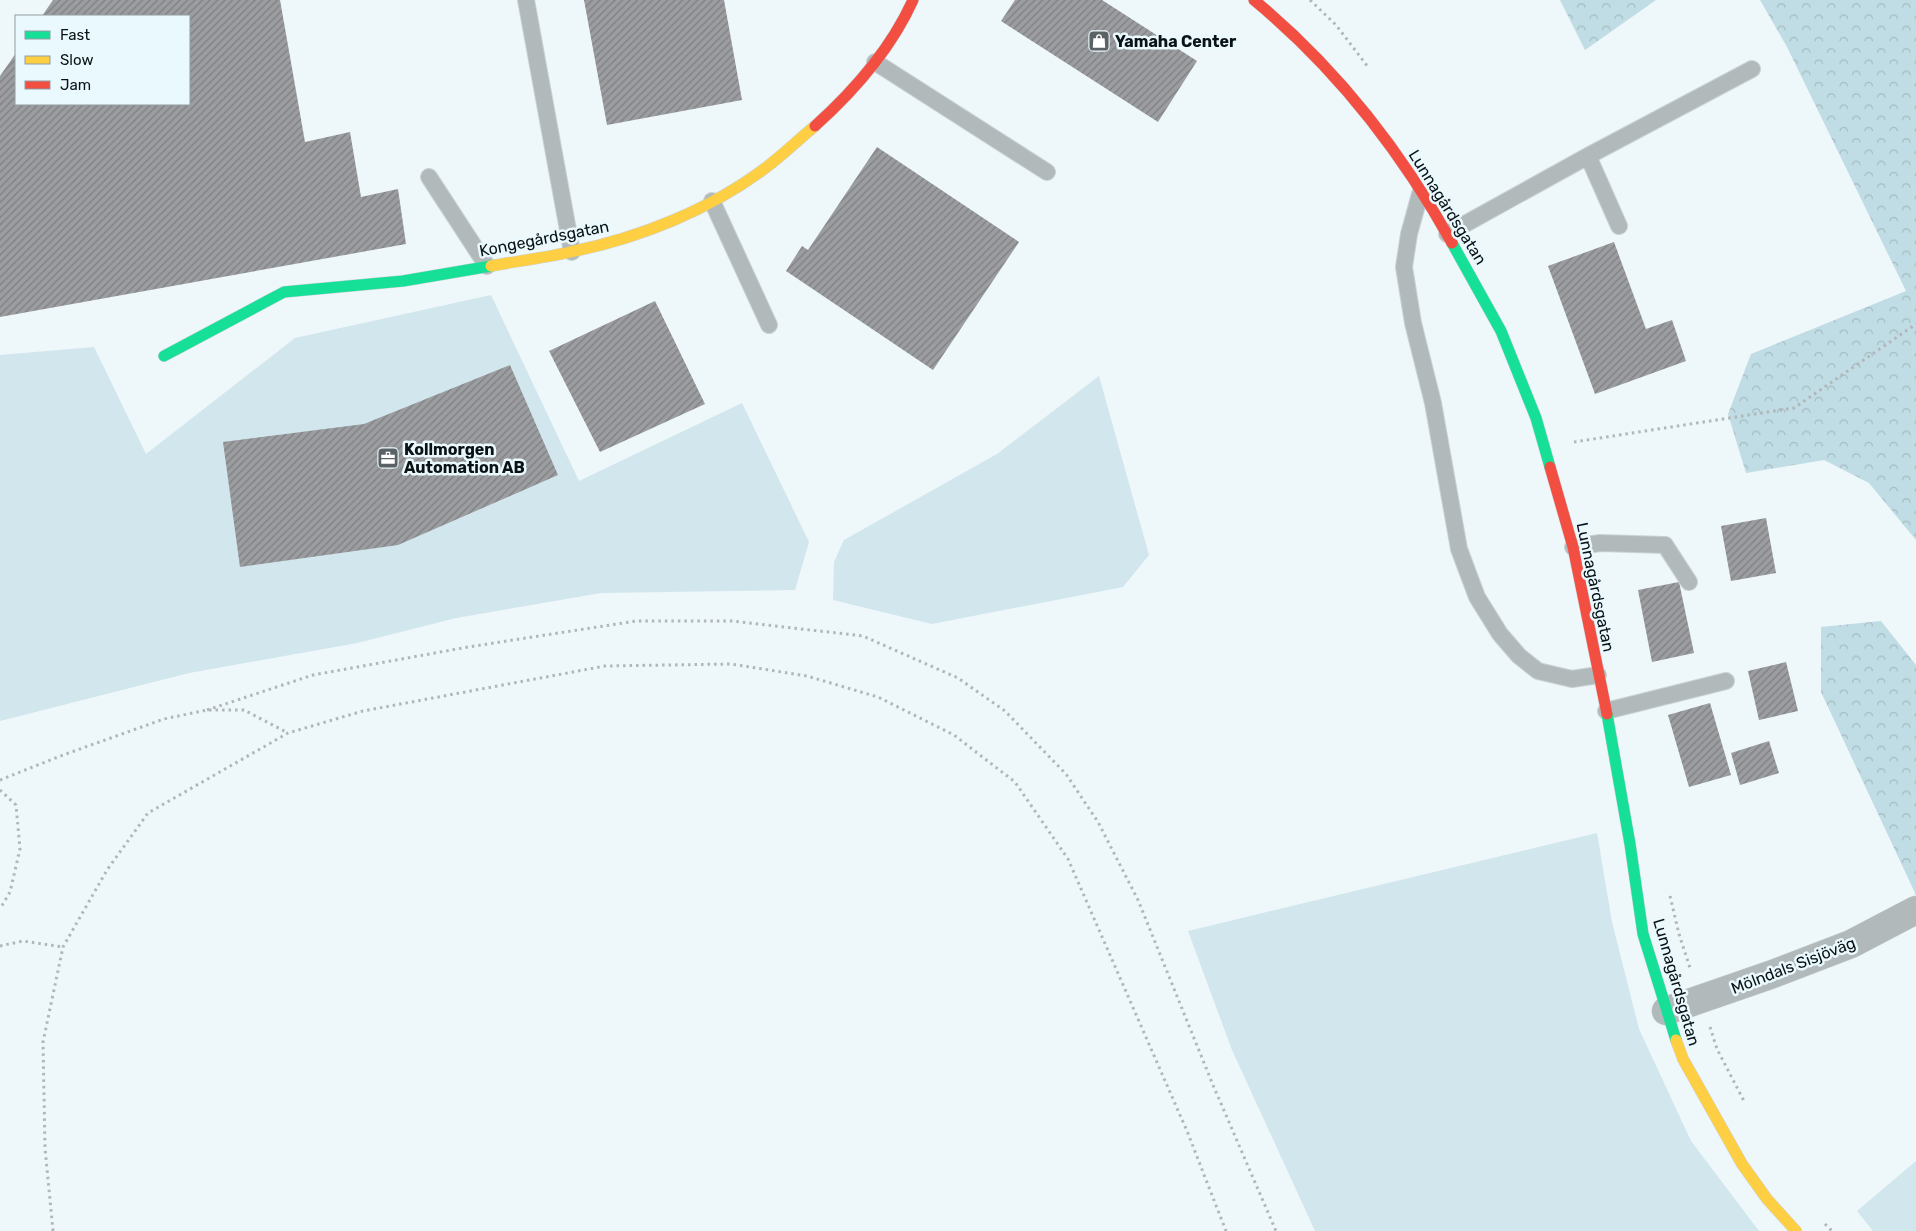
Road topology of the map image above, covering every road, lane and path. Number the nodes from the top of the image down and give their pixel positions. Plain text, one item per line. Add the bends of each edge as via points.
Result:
1 (526, 0) edge
2 (913, 0) edge
3 (1254, 0) edge
4 (875, 62) junction
5 (1752, 69) dead end
6 (1588, 156) junction
7 (1047, 172) dead end
8 (429, 177) dead end
9 (1420, 194) junction
10 (712, 201) junction
11 (1619, 226) dead end
12 (1448, 234) junction
13 (572, 252) junction
14 (486, 266) junction
15 (1916, 324) edge
16 (769, 325) dead end
17 (164, 356) dead end
18 (1574, 442) dead end
19 (1573, 547) junction
20 (1689, 582) dead end
21 (1598, 675) junction
22 (1726, 681) dead end
23 (207, 710) junction
24 (1606, 711) junction
25 (288, 733) junction
26 (0, 780) edge
27 (0, 790) edge
28 (0, 909) edge
29 (1916, 910) edge
30 (0, 946) edge
31 (63, 947) junction
32 (1700, 999) junction
33 (1666, 1011) junction
34 (1746, 1106) dead end
35 (1819, 1217) dead end
36 (53, 1231) edge
37 (1226, 1231) edge
38 (1276, 1231) edge
39 (1796, 1231) edge
40 (1832, 1231) edge

1 - 13 lane
2 - 4 street, Kongegårdsgatan via 904,20
3 - 9 street, Lunnagårdsgatan via 1285,26 1353,98 1393,149
4 - 7 lane
4 - 10 street, Kongegårdsgatan via 843,101 768,166
5 - 6 lane
6 - 11 lane
6 - 12 lane
8 - 14 lane
9 - 12 street, Lunnagårdsgatan
9 - 21 lane via 1404,267 1459,549 1477,597 1500,634 1519,656 1538,671 1555,676 1572,679
10 - 13 street, Kongegårdsgatan via 641,233
10 - 16 lane
12 - 19 street, Lunnagårdsgatan via 1501,332 1532,409
13 - 14 street, Kongegårdsgatan
14 - 17 street, Kongegårdsgatan via 403,282 284,292
15 - 18 path via 1794,408
19 - 20 lane via 1600,542 1665,545
19 - 21 street, Lunnagårdsgatan
21 - 24 street, Lunnagårdsgatan
22 - 24 lane
23 - 25 path via 244,710
23 - 26 path via 164,719
23 - 38 path via 313,675 636,621 732,622 863,636 958,678 1005,711 1066,774 1098,822 1138,900
24 - 33 street, Lunnagårdsgatan via 1643,934
25 - 31 path via 148,813 107,870
25 - 37 path via 363,710 605,666 731,664 807,676 878,698 954,735 1014,782 1068,859 1187,1131
27 - 28 path via 16,805 20,849 10,892
29 - 32 street, Mölndals Sisjöväg via 1851,944
30 - 31 path via 23,941
31 - 36 path via 43,1042 45,1148
32 - 33 street, Mölndals Sisjöväg
32 - 34 path via 1718,1049
33 - 39 street, Lunnagårdsgatan via 1683,1059 1732,1149 1767,1199
35 - 40 path

